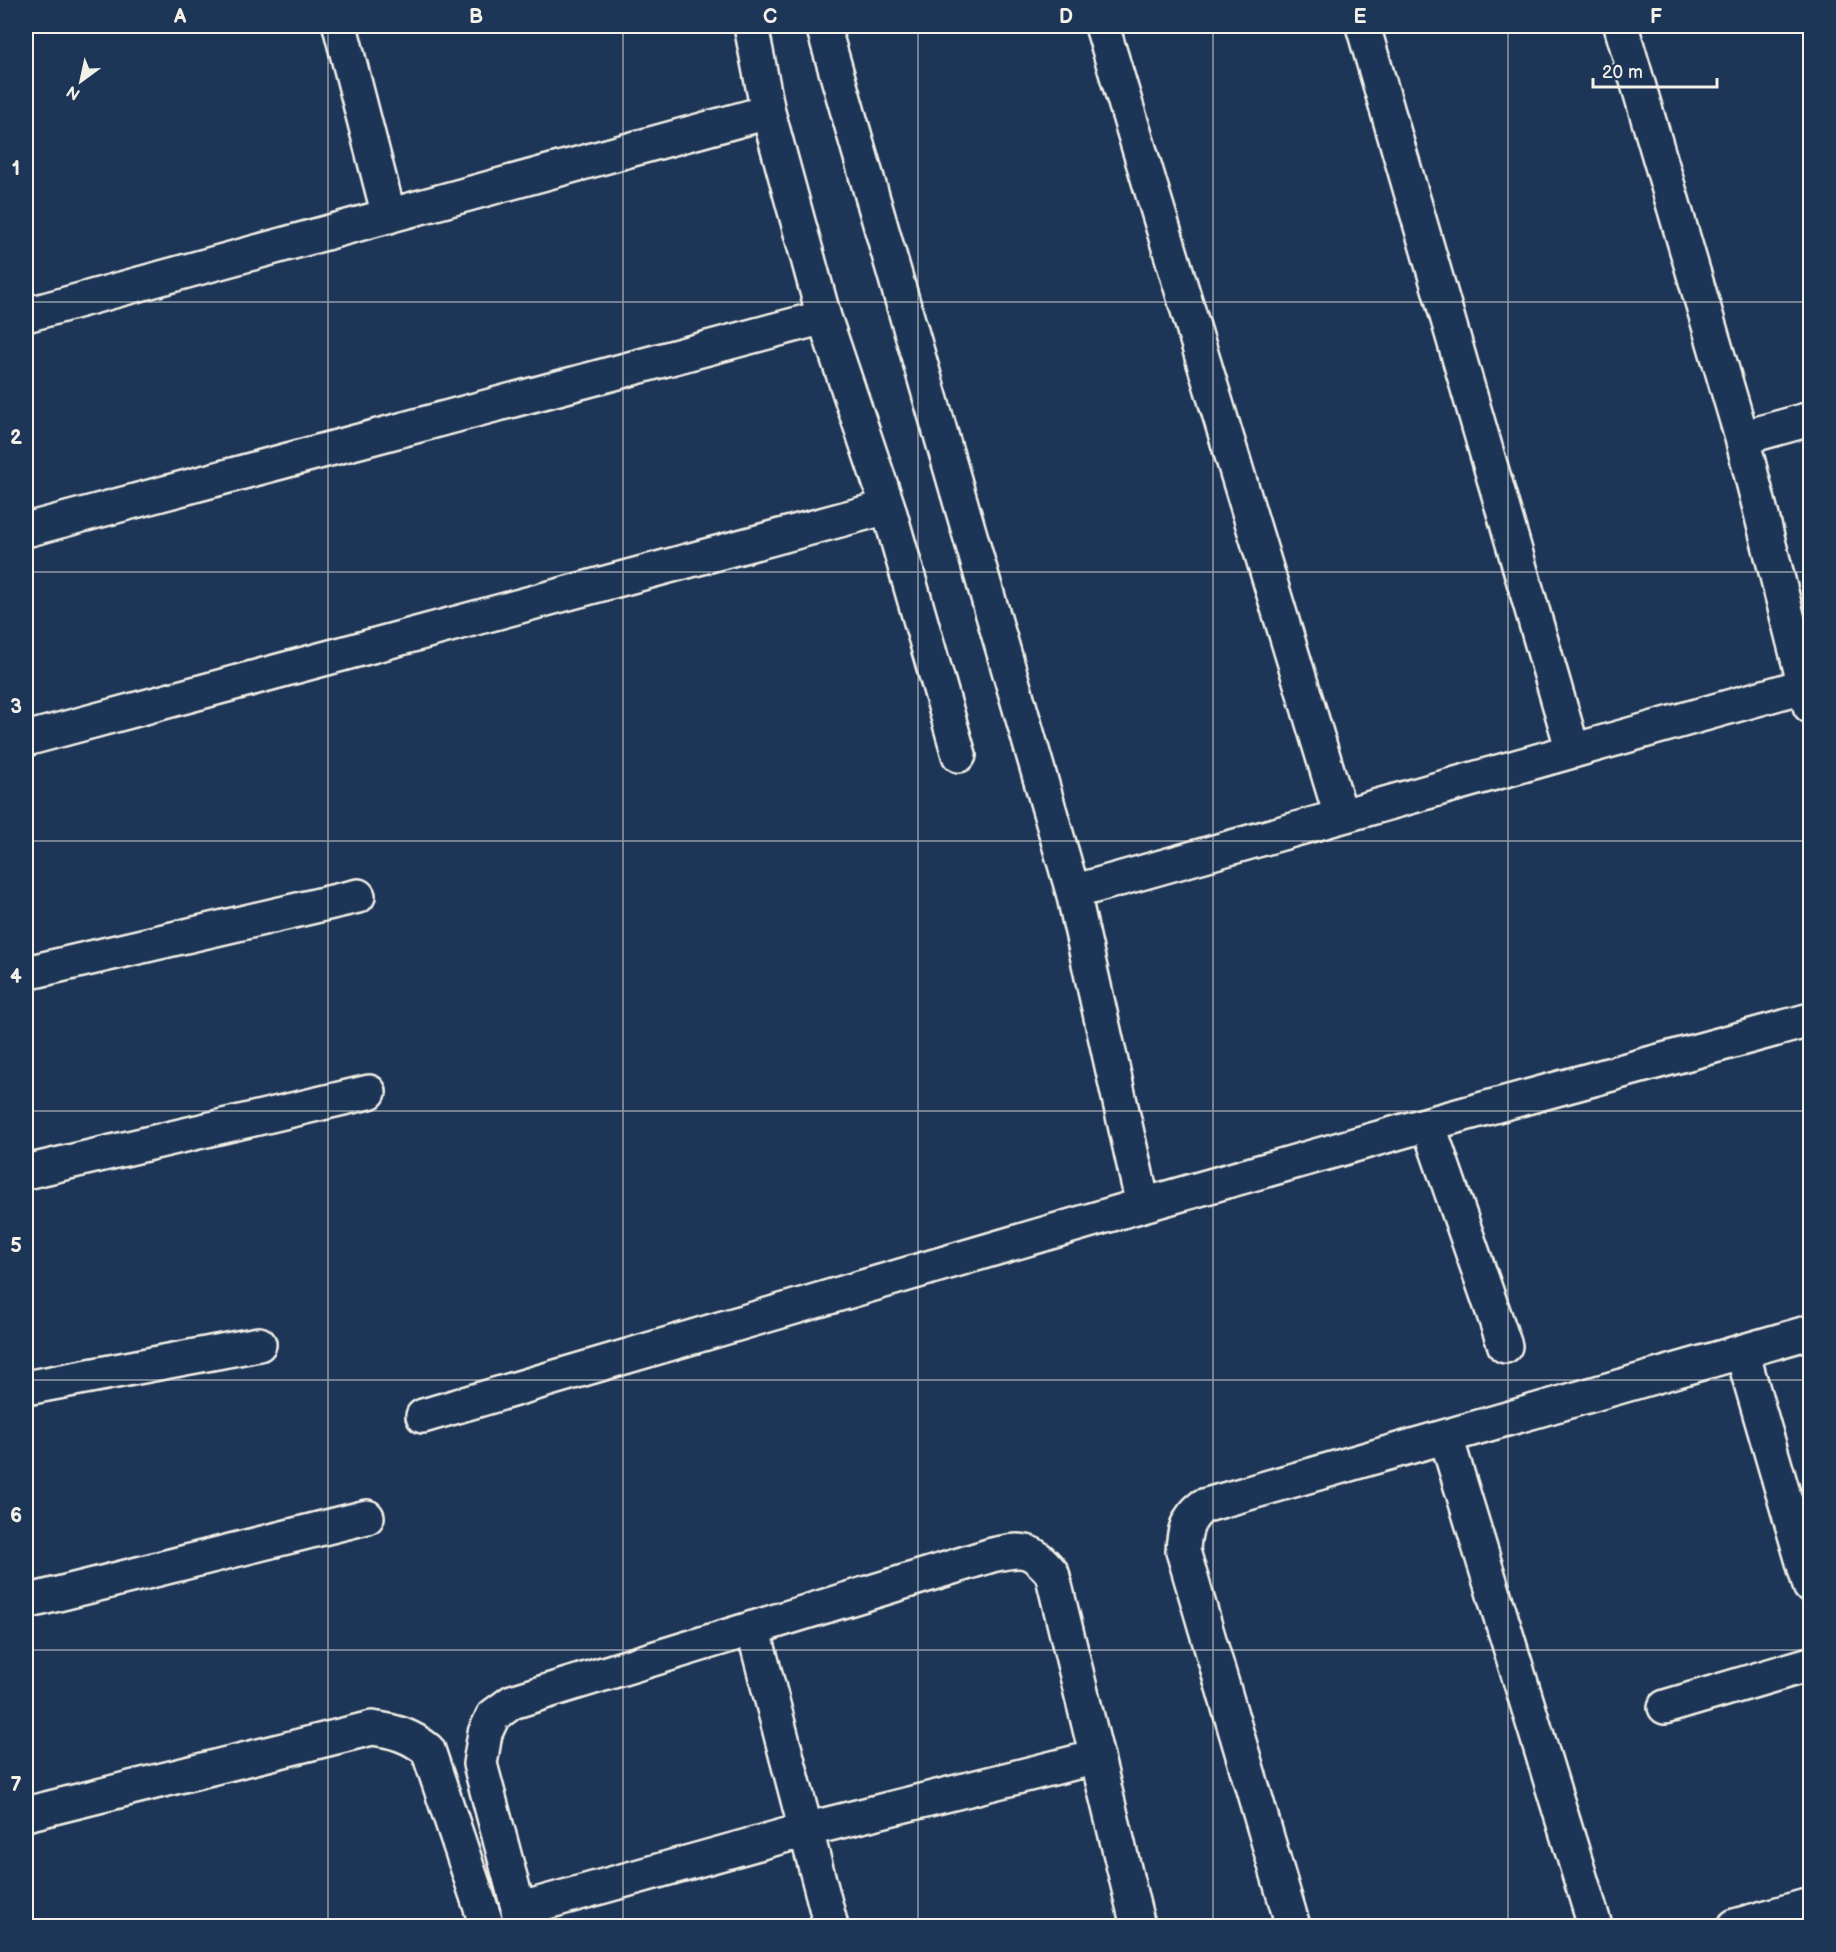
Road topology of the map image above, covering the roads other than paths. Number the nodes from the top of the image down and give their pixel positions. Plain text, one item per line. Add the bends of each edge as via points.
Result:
1 (340, 26) edge
2 (750, 26) edge
3 (823, 26) edge
4 (1102, 26) edge
5 (1363, 26) edge
6 (1622, 26) edge
7 (768, 112) junction
8 (389, 216) junction
9 (26, 315) edge
10 (824, 317) junction
11 (1810, 419) edge
12 (1742, 438) junction
13 (888, 507) junction
14 (26, 530) edge
15 (1809, 692) edge
16 (26, 739) edge
17 (1573, 751) junction
18 (959, 755) dead end
19 (1341, 816) junction
20 (1073, 892) junction
21 (358, 896) dead end
22 (26, 973) edge
23 (1810, 1020) edge
24 (369, 1092) dead end
25 (1428, 1124) junction
26 (26, 1172) edge
27 (1143, 1205) junction
28 (1810, 1332) edge
29 (259, 1344) dead end
30 (1505, 1346) dead end
31 (1742, 1352) junction
32 (26, 1388) edge
33 (423, 1416) dead end
34 (1446, 1437) junction
35 (367, 1517) dead end
36 (1810, 1586) edge
37 (26, 1602) edge
38 (753, 1628) junction
39 (1810, 1664) edge
40 (1665, 1707) dead end
41 (1097, 1757) junction
42 (26, 1814) edge
43 (806, 1830) junction
44 (1810, 1905) edge
45 (520, 1918) edge
46 (487, 1926) edge
47 (831, 1926) edge
48 (1138, 1926) edge
49 (1293, 1926) edge
50 (1595, 1926) edge
51 (1735, 1926) edge

1 - 8 street
2 - 7 street
3 - 20 street
4 - 19 street
5 - 17 street
6 - 12 street
7 - 8 street
7 - 10 street
8 - 9 street
10 - 13 street
10 - 14 street
11 - 12 street
12 - 15 street
13 - 16 street
13 - 18 street
15 - 17 street
17 - 19 street
19 - 20 street
20 - 27 street
21 - 22 street
23 - 25 street
24 - 26 street
25 - 27 street
25 - 30 street
27 - 33 street
28 - 31 street
29 - 32 street
31 - 34 street
31 - 36 street
34 - 49 street via 1203,1506 1187,1524 1183,1551
34 - 50 street
35 - 37 street
38 - 41 street via 993,1554 1016,1549 1037,1555 1052,1573
38 - 43 street
38 - 45 street via 512,1702 493,1716 485,1733 480,1764
39 - 40 street
41 - 43 street
41 - 48 street
42 - 46 street via 372,1728 393,1731 414,1738 428,1750
43 - 45 street
43 - 47 street
44 - 51 street

